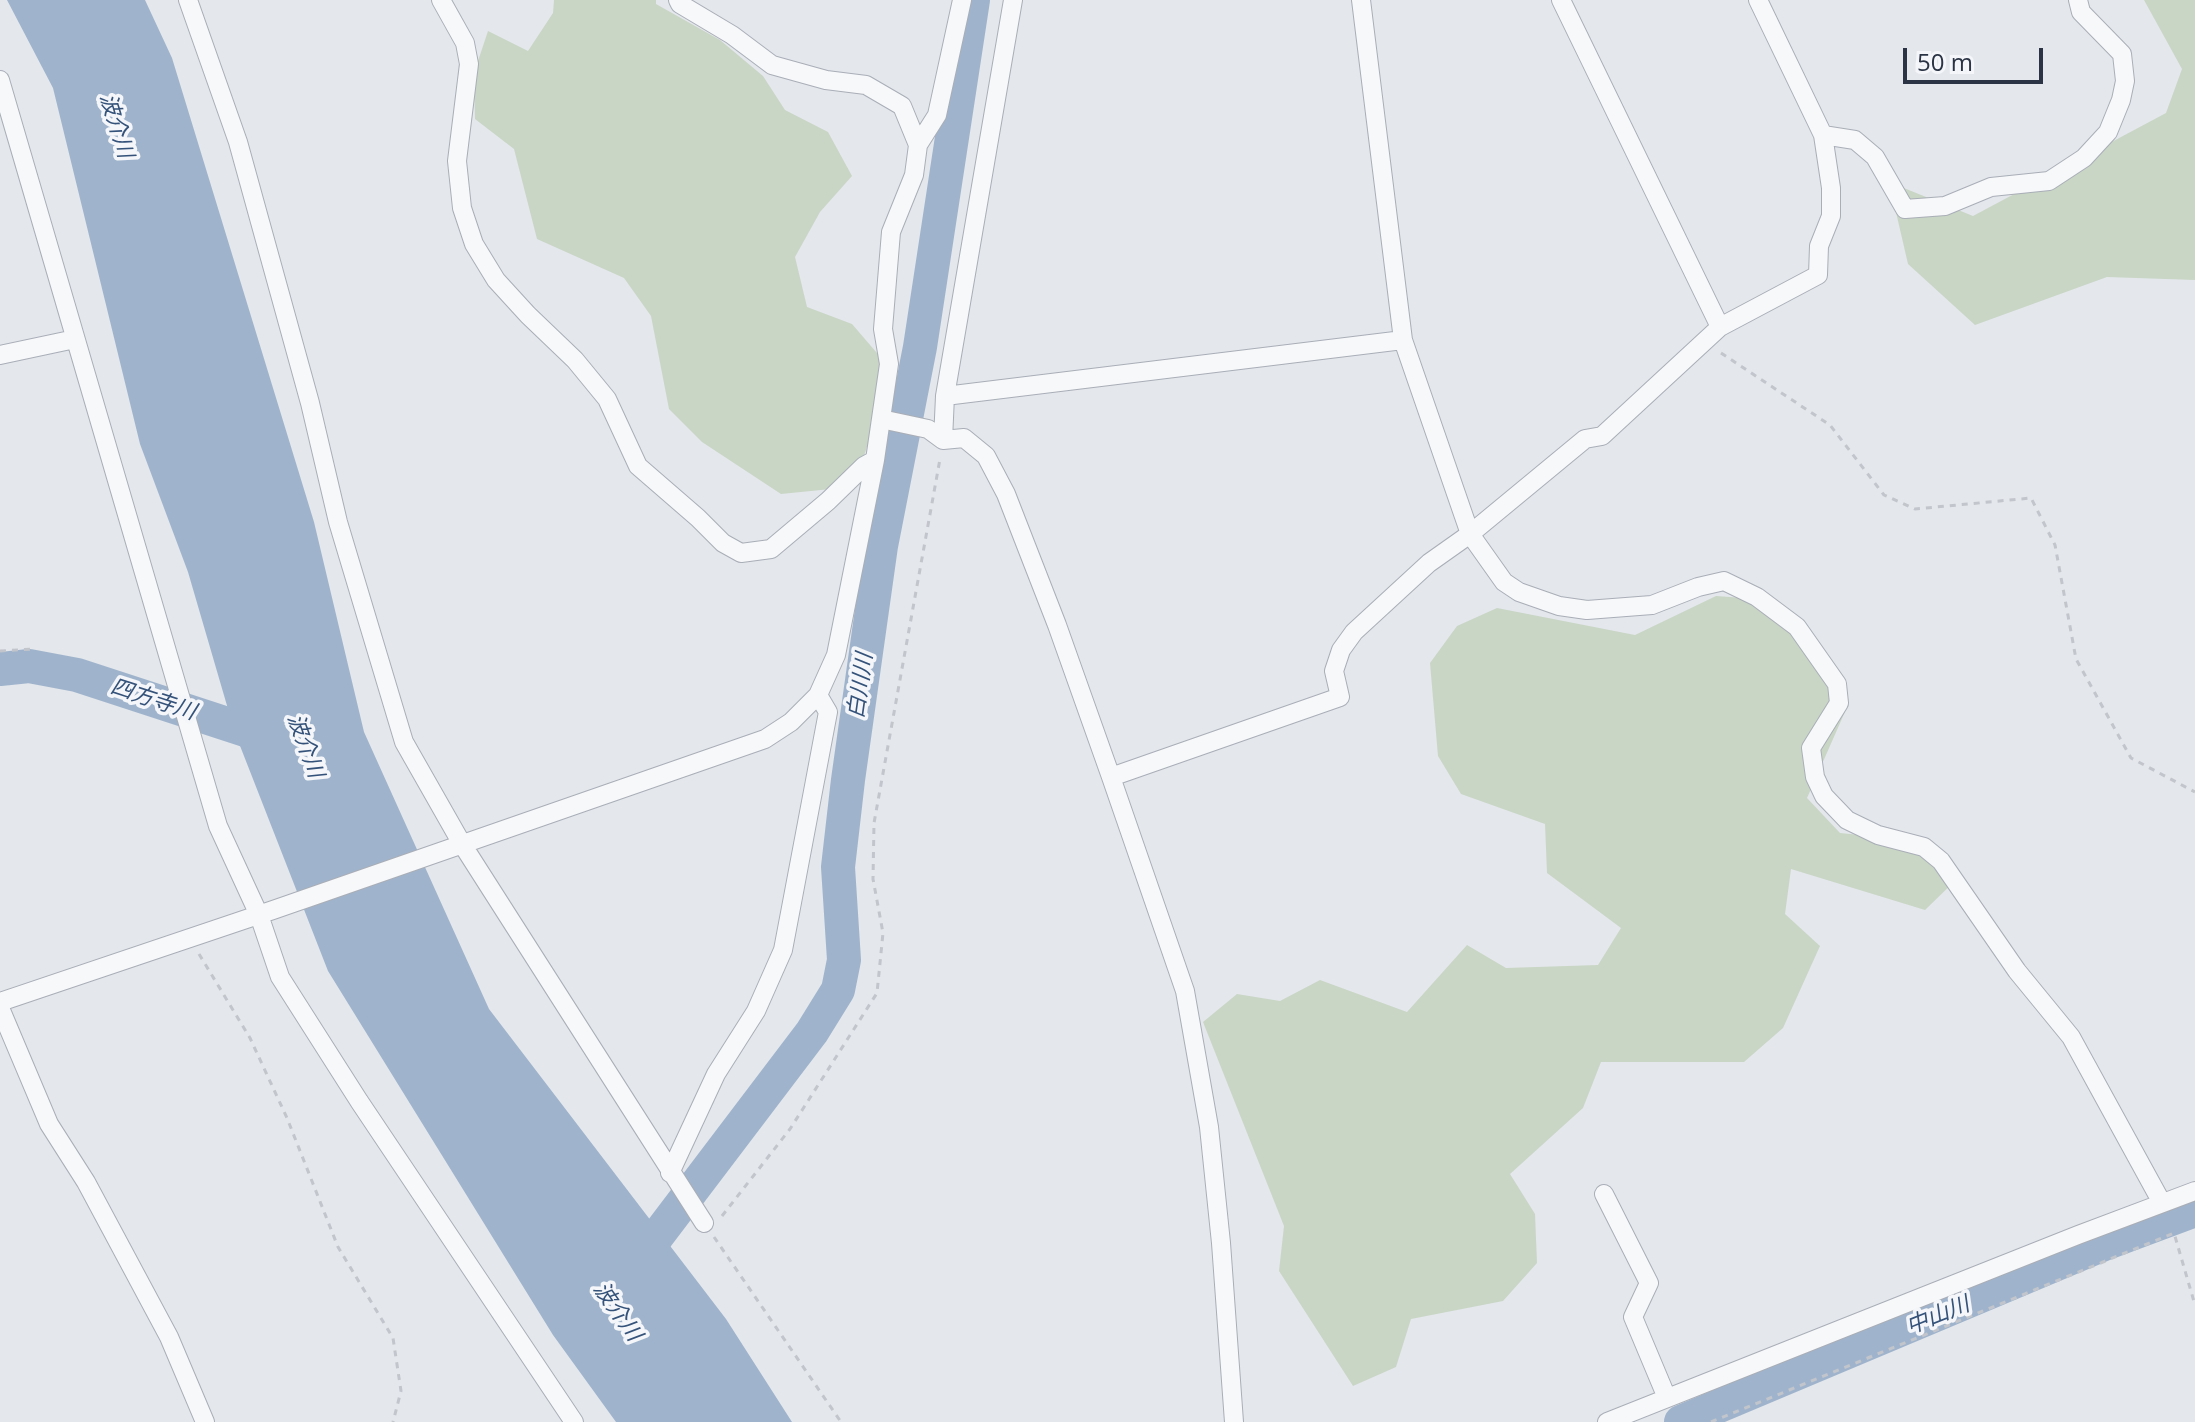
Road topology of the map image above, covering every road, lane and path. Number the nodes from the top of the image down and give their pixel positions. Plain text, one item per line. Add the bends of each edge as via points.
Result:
1 (188, 0) edge
2 (441, 0) edge
3 (678, 0) edge
4 (962, 0) edge
5 (1013, 0) edge
6 (1361, 0) edge
7 (1561, 0) edge
8 (1758, 0) edge
9 (2078, 0) edge
10 (0, 80) edge
11 (1823, 135) junction
12 (918, 145) junction
13 (1720, 327) junction
14 (75, 339) junction
15 (1403, 340) junction
16 (1704, 341) junction
17 (0, 355) edge
18 (945, 396) junction
19 (888, 421) junction
20 (935, 434) junction
21 (875, 460) junction
22 (1470, 534) junction
23 (32, 649) dead end
24 (0, 651) edge
25 (818, 695) junction
26 (1111, 777) junction
27 (2195, 792) edge
28 (462, 844) junction
29 (266, 912) junction
30 (189, 937) junction
31 (0, 1002) edge
32 (0, 1008) edge
33 (670, 1173) junction
34 (2195, 1191) edge
35 (1604, 1194) dead end
36 (2162, 1203) junction
37 (711, 1225) junction
38 (2195, 1305) edge
39 (1667, 1398) junction
40 (205, 1422) edge
41 (393, 1422) edge
42 (574, 1422) edge
43 (841, 1422) edge
44 (1234, 1422) edge
45 (1607, 1422) edge
46 (1711, 1422) edge

1 - 28 street via 238,142 338,522 404,742
2 - 21 street via 465,43 469,64 457,161 462,208 474,244 496,280 607,399 638,466 741,553 771,549
3 - 12 street via 772,65 866,85 902,106
4 - 12 street via 937,115
5 - 18 street
6 - 15 street
7 - 13 street
8 - 11 street
9 - 11 street via 2081,12 2122,54 2125,81 2108,132 2084,158 2049,181 1991,187 1945,206 1905,209 1875,157 1855,140
10 - 14 street
11 - 13 street via 1831,216 1819,246 1818,275
12 - 19 street via 914,175 891,232 883,329 889,364
13 - 16 street
14 - 17 street
14 - 29 street via 218,826
15 - 18 street
15 - 22 street
16 - 22 street via 1602,436 1585,439
16 - 27 path via 1830,425 1884,495 1915,509 2031,498 2055,545 2076,659 2131,758
18 - 20 street
19 - 20 street
19 - 21 street
20 - 26 street via 964,438 986,456 1006,494
20 - 37 path via 874,823 873,879 883,933 877,993 790,1129
21 - 25 street via 836,655
22 - 26 street via 1429,563 1354,632 1334,671 1340,697
22 - 36 street via 1504,582 1559,606 1587,610 1652,605 1724,581 1757,597 1797,627 1837,684 1839,703 1811,748 1824,796 1847,820 1924,847 1941,861 2017,971 2071,1037
23 - 24 path
25 - 28 street via 765,739
25 - 33 street via 828,712 783,950
26 - 44 street via 1185,991 1209,1127
28 - 29 street
28 - 33 street
29 - 30 street
29 - 42 street via 280,977
30 - 31 street
30 - 41 path via 250,1038 338,1247 393,1338 401,1391
32 - 40 street via 49,1124 169,1337
33 - 37 street
34 - 36 street
35 - 39 street via 1649,1283 1633,1317
36 - 39 street
37 - 43 path
38 - 46 path via 2174,1233
39 - 45 street

